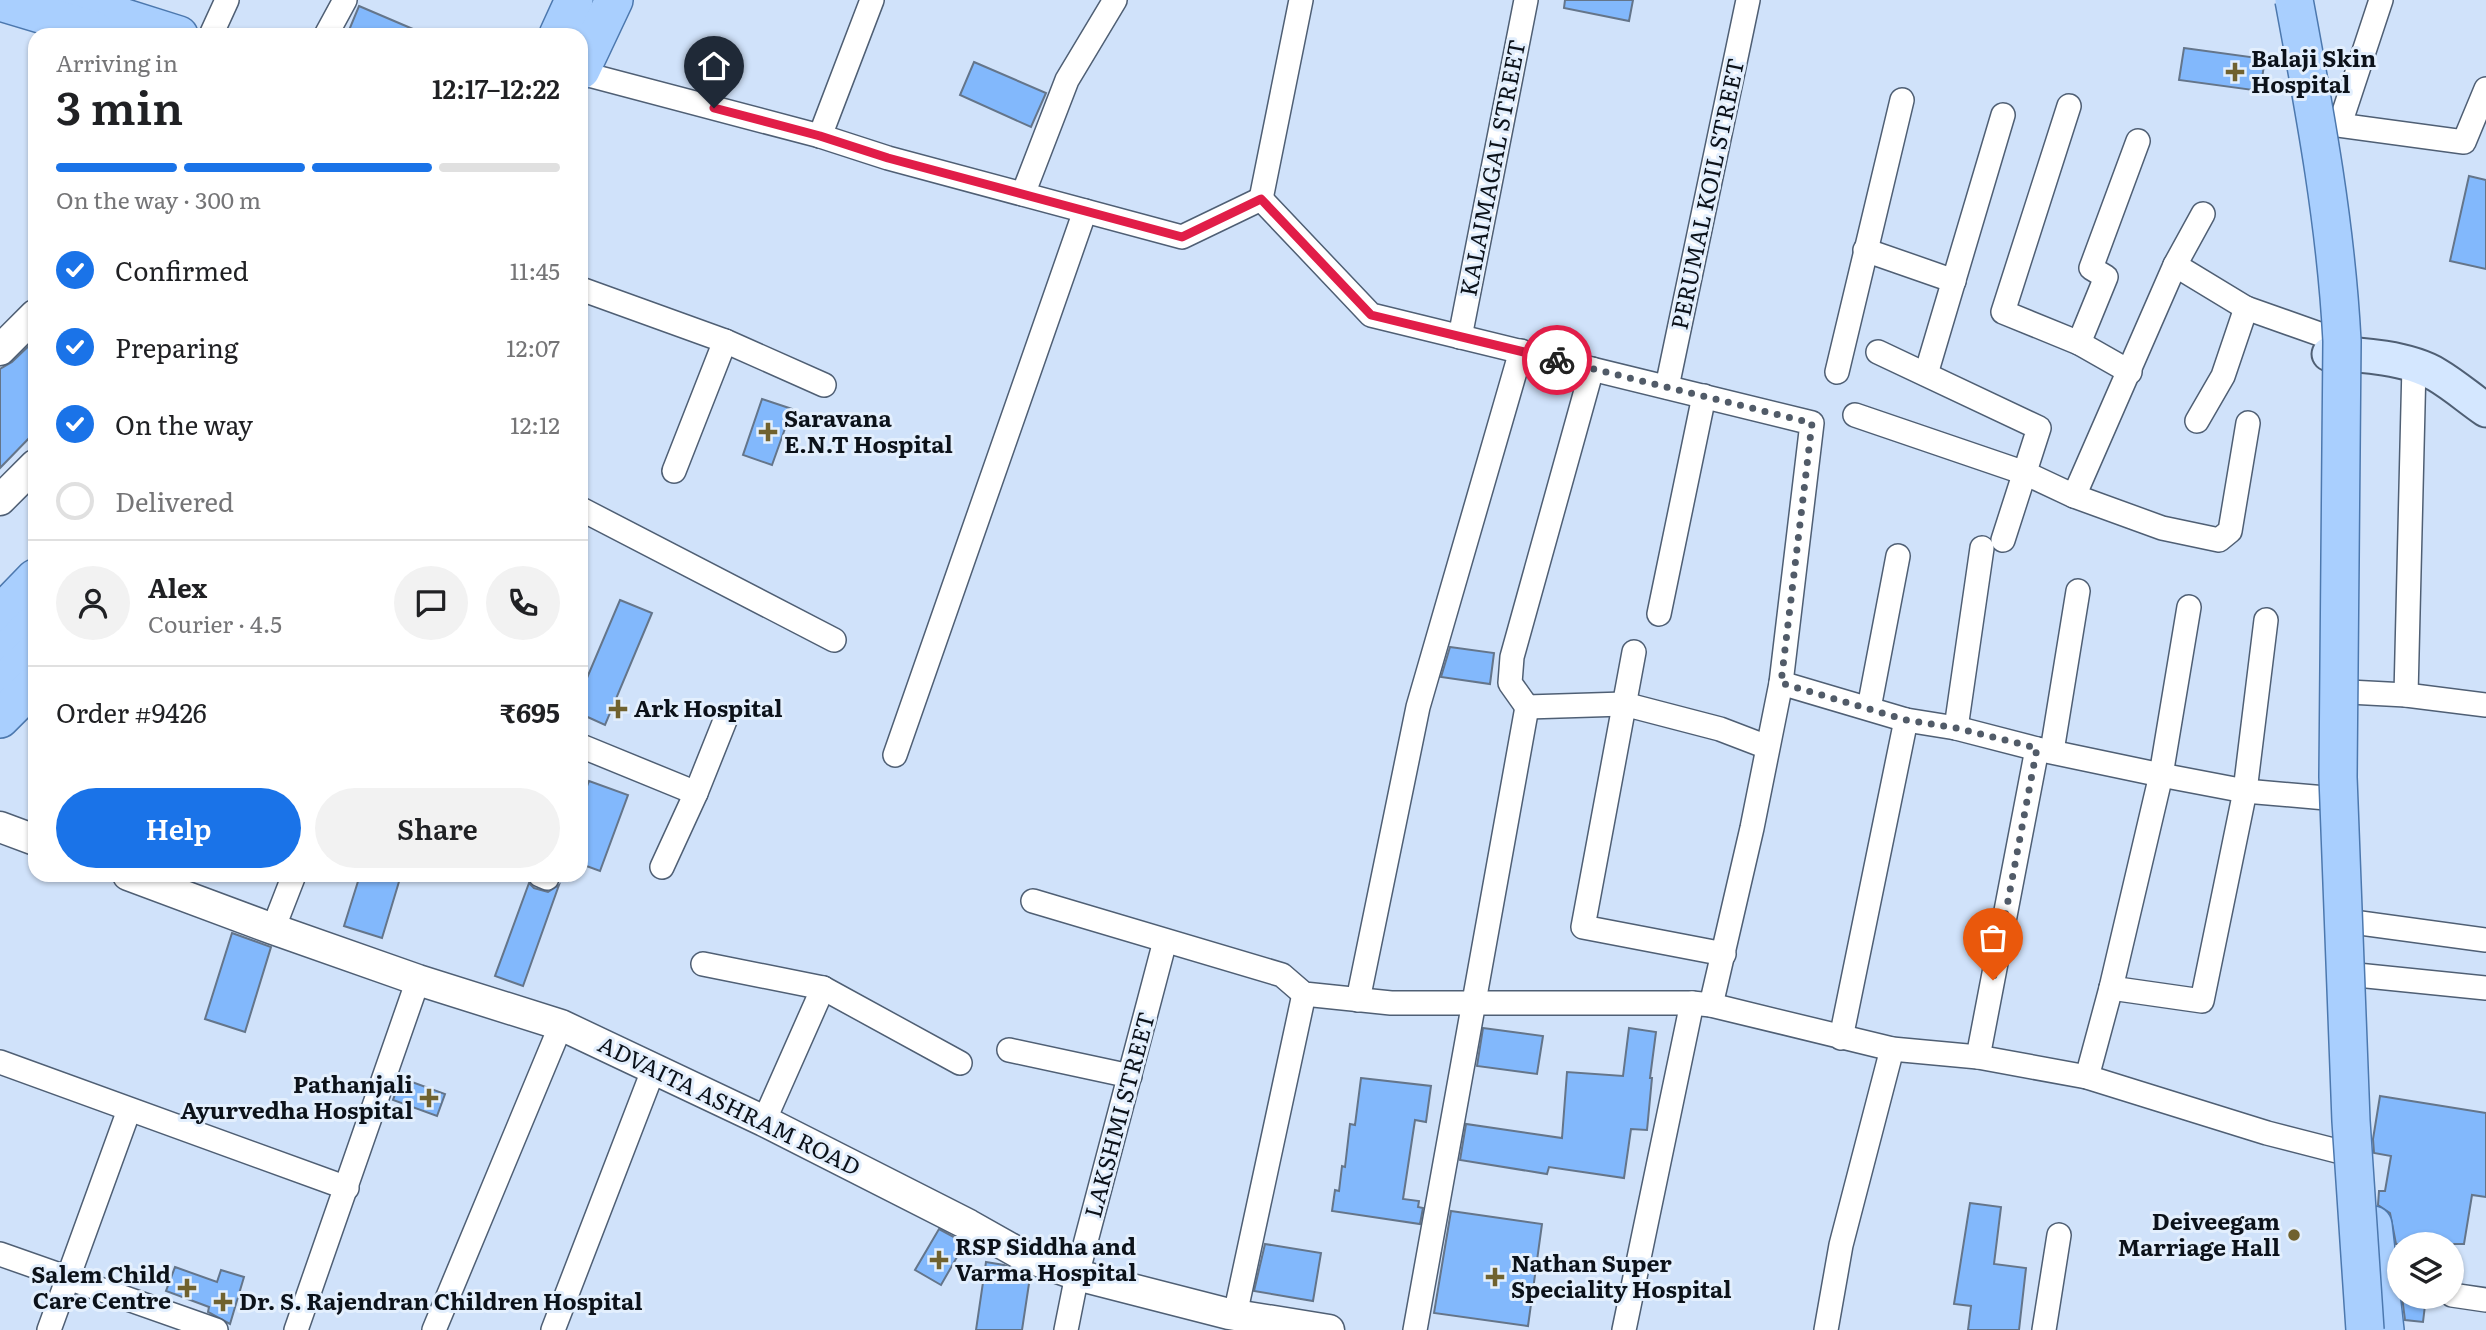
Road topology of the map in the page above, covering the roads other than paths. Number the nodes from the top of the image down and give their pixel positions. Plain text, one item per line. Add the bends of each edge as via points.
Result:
1 (68, 0) edge
2 (227, 0) edge
3 (345, 0) edge
4 (588, 0) edge
5 (614, 0) edge
6 (872, 0) edge
7 (1115, 0) edge
8 (1301, 0) edge
9 (1526, 0) edge
10 (1748, 0) edge
11 (2281, 0) edge
12 (2294, 0) edge
13 (2307, 0) edge
14 (2381, 0) edge
15 (0, 2) edge
16 (560, 24) edge
17 (88, 28) edge
18 (157, 28) edge
19 (214, 28) edge
20 (330, 28) edge
21 (588, 56) edge
22 (588, 73) edge
23 (2486, 89) edge
24 (1902, 100) dead end
25 (2069, 106) dead end
26 (2003, 115) dead end
27 (2335, 124) junction
28 (820, 136) junction
29 (2138, 141) dead end
30 (1023, 194) junction
31 (1261, 199) junction
32 (1085, 211) junction
33 (2203, 214) dead end
34 (1865, 250) junction
35 (2175, 265) junction
36 (1954, 281) junction
37 (588, 292) edge
38 (2246, 308) junction
39 (28, 323) edge
40 (1460, 337) junction
41 (725, 341) junction
42 (2079, 343) junction
43 (2338, 348) junction
44 (0, 351) edge
45 (1521, 352) junction
46 (1878, 352) dead end
47 (2414, 365) junction
48 (1592, 369) junction
49 (1837, 372) dead end
50 (2130, 372) junction
51 (1926, 374) junction
52 (824, 385) dead end
53 (1667, 387) junction
54 (1704, 396) junction
55 (2486, 410) edge
56 (1855, 415) dead end
57 (2197, 421) dead end
58 (2248, 424) dead end
59 (674, 471) dead end
60 (28, 472) edge
61 (2025, 473) junction
62 (2074, 496) junction
63 (0, 500) edge
64 (588, 513) edge
65 (1898, 556) dead end
66 (28, 585) edge
67 (2078, 591) dead end
68 (2189, 607) dead end
69 (28, 610) edge
70 (0, 614) edge
71 (1660, 614) dead end
72 (2266, 620) dead end
73 (28, 630) edge
74 (0, 638) edge
75 (834, 640) dead end
76 (1634, 652) dead end
77 (0, 657) edge
78 (28, 659) edge
79 (1781, 683) junction
80 (0, 687) edge
81 (28, 691) edge
82 (2349, 692) junction
83 (2406, 695) junction
84 (1624, 704) junction
85 (2486, 705) edge
86 (1527, 707) junction
87 (1869, 708) junction
88 (726, 718) dead end
89 (0, 719) edge
90 (1906, 720) junction
91 (1956, 728) junction
92 (1767, 747) junction
93 (588, 749) edge
94 (2045, 750) junction
95 (895, 755) dead end
96 (2161, 775) junction
97 (2245, 791) junction
98 (696, 793) junction
99 (2326, 798) junction
100 (0, 827) edge
101 (28, 837) edge
102 (662, 867) dead end
103 (147, 882) edge
104 (291, 882) edge
105 (1032, 901) dead end
106 (2353, 922) junction
107 (273, 929) junction
108 (2486, 940) edge
109 (1165, 941) junction
110 (1724, 954) junction
111 (703, 964) dead end
112 (2357, 975) junction
113 (418, 980) junction
114 (823, 988) junction
115 (2111, 988) junction
116 (2486, 988) edge
117 (1304, 994) junction
118 (1358, 1000) junction
119 (1475, 1003) junction
120 (1701, 1004) junction
121 (561, 1025) junction
122 (1841, 1038) junction
123 (1892, 1049) junction
124 (1009, 1050) dead end
125 (1978, 1057) junction
126 (0, 1062) edge
127 (960, 1063) dead end
128 (654, 1068) junction
129 (1130, 1076) junction
130 (2087, 1077) junction
131 (129, 1110) junction
132 (764, 1121) junction
133 (2341, 1152) junction
134 (347, 1188) junction
135 (2059, 1235) dead end
136 (0, 1254) edge
137 (1077, 1275) junction
138 (2387, 1276) edge
139 (67, 1279) junction
140 (2464, 1297) edge
141 (2486, 1300) edge
142 (2387, 1309) edge
143 (1229, 1319) edge
144 (49, 1330) edge
145 (216, 1330) edge
146 (296, 1330) edge
147 (434, 1330) edge
148 (553, 1330) edge
149 (1066, 1330) edge
150 (1329, 1330) edge
151 (1415, 1330) edge
152 (1625, 1330) edge
153 (1826, 1330) edge
154 (2044, 1330) edge
155 (2348, 1330) edge
156 (2365, 1330) edge
157 (2385, 1330) edge

1 - 18 main road
2 - 19 street
3 - 20 street
4 - 16 main road
5 - 21 main road
6 - 28 street
7 - 30 street via 1067,80
8 - 31 street
9 - 40 street, KALAIMAGAL STREET
10 - 53 street, PERUMAL KOIL STREET
11 - 43 main road
12 - 156 main road, bridge via 2328,193 2342,329 2338,777 2351,1121
13 - 27 main road
14 - 27 street
15 - 17 main road
22 - 28 street
23 - 27 street via 2464,142
24 - 34 street
25 - 42 street via 2003,312
26 - 36 street
27 - 43 main road via 2351,275
28 - 30 street
29 - 42 street via 2091,268 2106,277
30 - 32 street
31 - 32 street via 1182,237
31 - 40 street via 1371,315
32 - 95 street
33 - 35 street
34 - 36 street
34 - 49 street
35 - 38 street
35 - 50 street
36 - 51 street
37 - 41 street
38 - 43 street
38 - 57 street via 2223,376
39 - 44 street
40 - 45 street
41 - 52 street
41 - 59 street
42 - 50 street
43 - 47 main road
43 - 82 main road
43 - 99 main road
45 - 48 street
45 - 118 street via 1418,707
46 - 51 street
47 - 55 main road via 2435,373
47 - 83 street
48 - 53 street
48 - 86 street via 1512,657 1510,683
50 - 62 street
51 - 61 street via 2039,428
53 - 54 street
54 - 71 street
54 - 79 street via 1812,423
56 - 61 street
58 - 62 street via 2230,531 2219,540 2162,528
60 - 63 street
61 - 62 street
61 - 91 street via 1993,544
64 - 75 street
65 - 87 street
66 - 70 main road
67 - 94 street
68 - 96 street
69 - 74 main road
72 - 97 street
73 - 77 main road
76 - 84 street
78 - 80 main road
79 - 87 street
79 - 92 street
81 - 89 main road
82 - 83 street
82 - 106 main road
83 - 85 street
84 - 86 street
84 - 92 street via 1720,729
84 - 110 street via 1583,927
86 - 119 street
87 - 90 street
88 - 98 street
90 - 91 street
90 - 122 street
91 - 94 street
92 - 110 street
93 - 98 street
94 - 96 street
94 - 125 street
96 - 97 street
96 - 115 street
97 - 99 street
97 - 115 street via 2202,1000
98 - 102 street
99 - 133 main road
100 - 101 street
103 - 107 street, ADVAITA ASHRAM ROAD
104 - 107 street
105 - 109 street
106 - 108 street
106 - 112 main road
107 - 113 street, ADVAITA ASHRAM ROAD
109 - 117 street via 1282,975
109 - 129 street, LAKSHMI STREET
110 - 120 street
111 - 114 street
112 - 116 street
112 - 138 main road via 2373,1235
113 - 121 street, ADVAITA ASHRAM ROAD
113 - 134 street
114 - 127 street
114 - 132 street
115 - 130 street
117 - 118 street
117 - 143 street
118 - 119 street
119 - 120 street
119 - 151 street
120 - 122 street
120 - 152 street
121 - 128 street, ADVAITA ASHRAM ROAD
121 - 147 street
122 - 123 street
123 - 125 street
123 - 153 street via 1841,1245
124 - 129 street
125 - 130 street
126 - 131 street
128 - 132 street, ADVAITA ASHRAM ROAD
128 - 148 street
129 - 137 street, LAKSHMI STREET
130 - 133 street
131 - 134 street
131 - 139 street
132 - 137 street, ADVAITA ASHRAM ROAD via 1024,1256
133 - 155 main road
134 - 146 street
135 - 154 street
136 - 139 street
137 - 143 street, ADVAITA ASHRAM ROAD
137 - 149 street, LAKSHMI STREET
139 - 144 street
139 - 145 street
140 - 141 street
142 - 157 main road
143 - 150 street, ADVAITA ASHRAM ROAD

